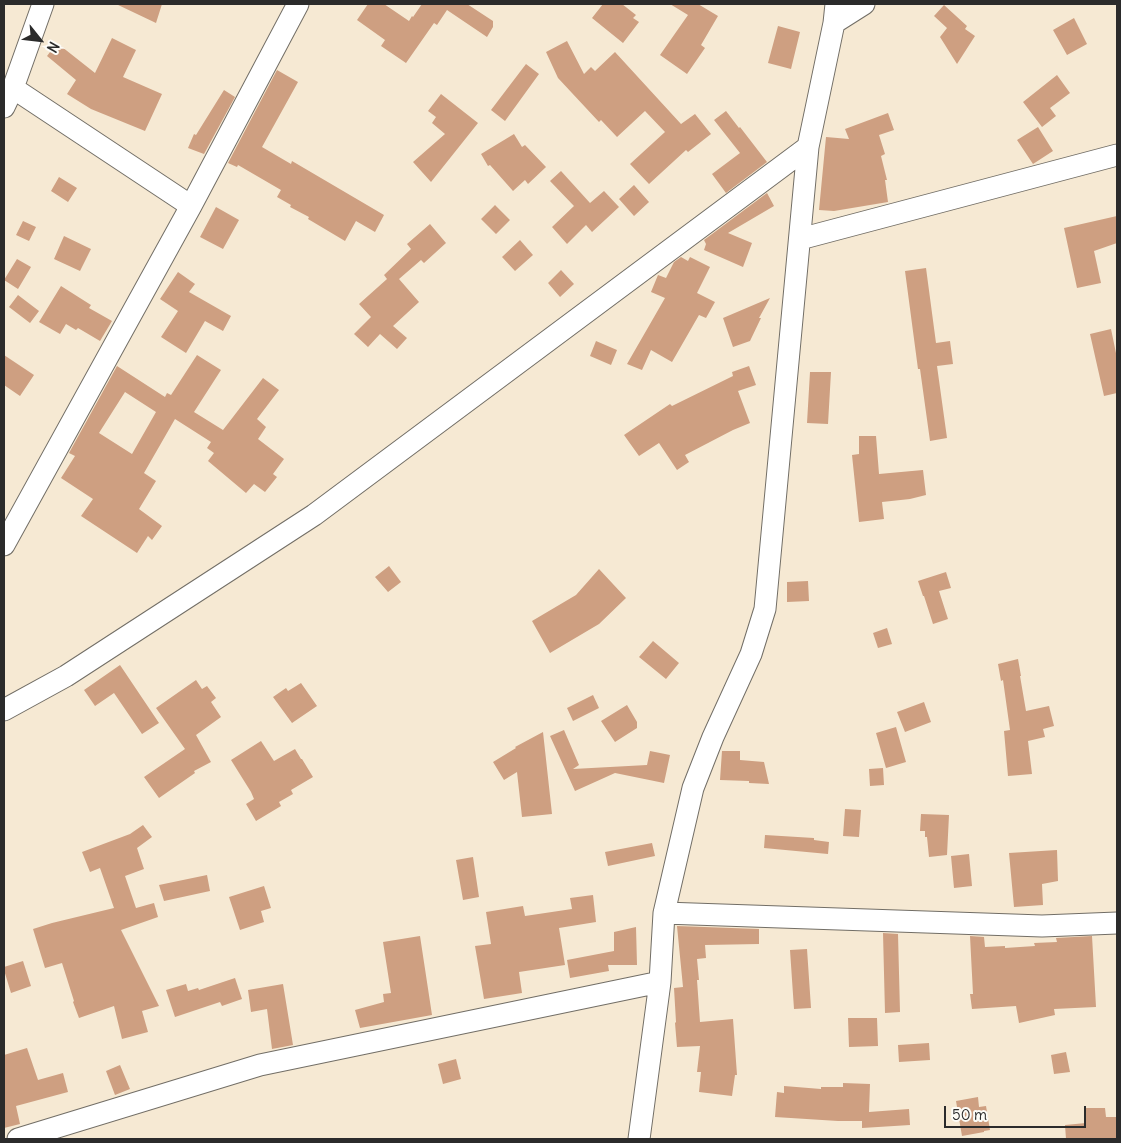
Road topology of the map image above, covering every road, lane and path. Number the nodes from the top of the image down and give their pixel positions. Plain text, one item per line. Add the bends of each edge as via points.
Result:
1 (43, 4) edge
2 (298, 4) edge
3 (864, 4) edge
4 (835, 14) edge
5 (13, 88) junction
6 (4, 107) edge
7 (808, 147) junction
8 (1117, 155) edge
9 (191, 206) junction
10 (800, 239) junction
11 (4, 545) edge
12 (4, 710) edge
13 (664, 913) junction
14 (1117, 923) edge
15 (660, 982) junction
16 (18, 1139) edge
17 (639, 1139) edge

1 - 5 street
2 - 9 street
3 - 4 street
4 - 7 street
5 - 6 street
5 - 9 street
7 - 10 street
7 - 12 street via 314,516 66,676
8 - 10 street
9 - 11 street
10 - 13 street via 765,609 751,654 693,788
13 - 14 street via 1042,926
13 - 15 street
15 - 16 street via 260,1065
15 - 17 street

